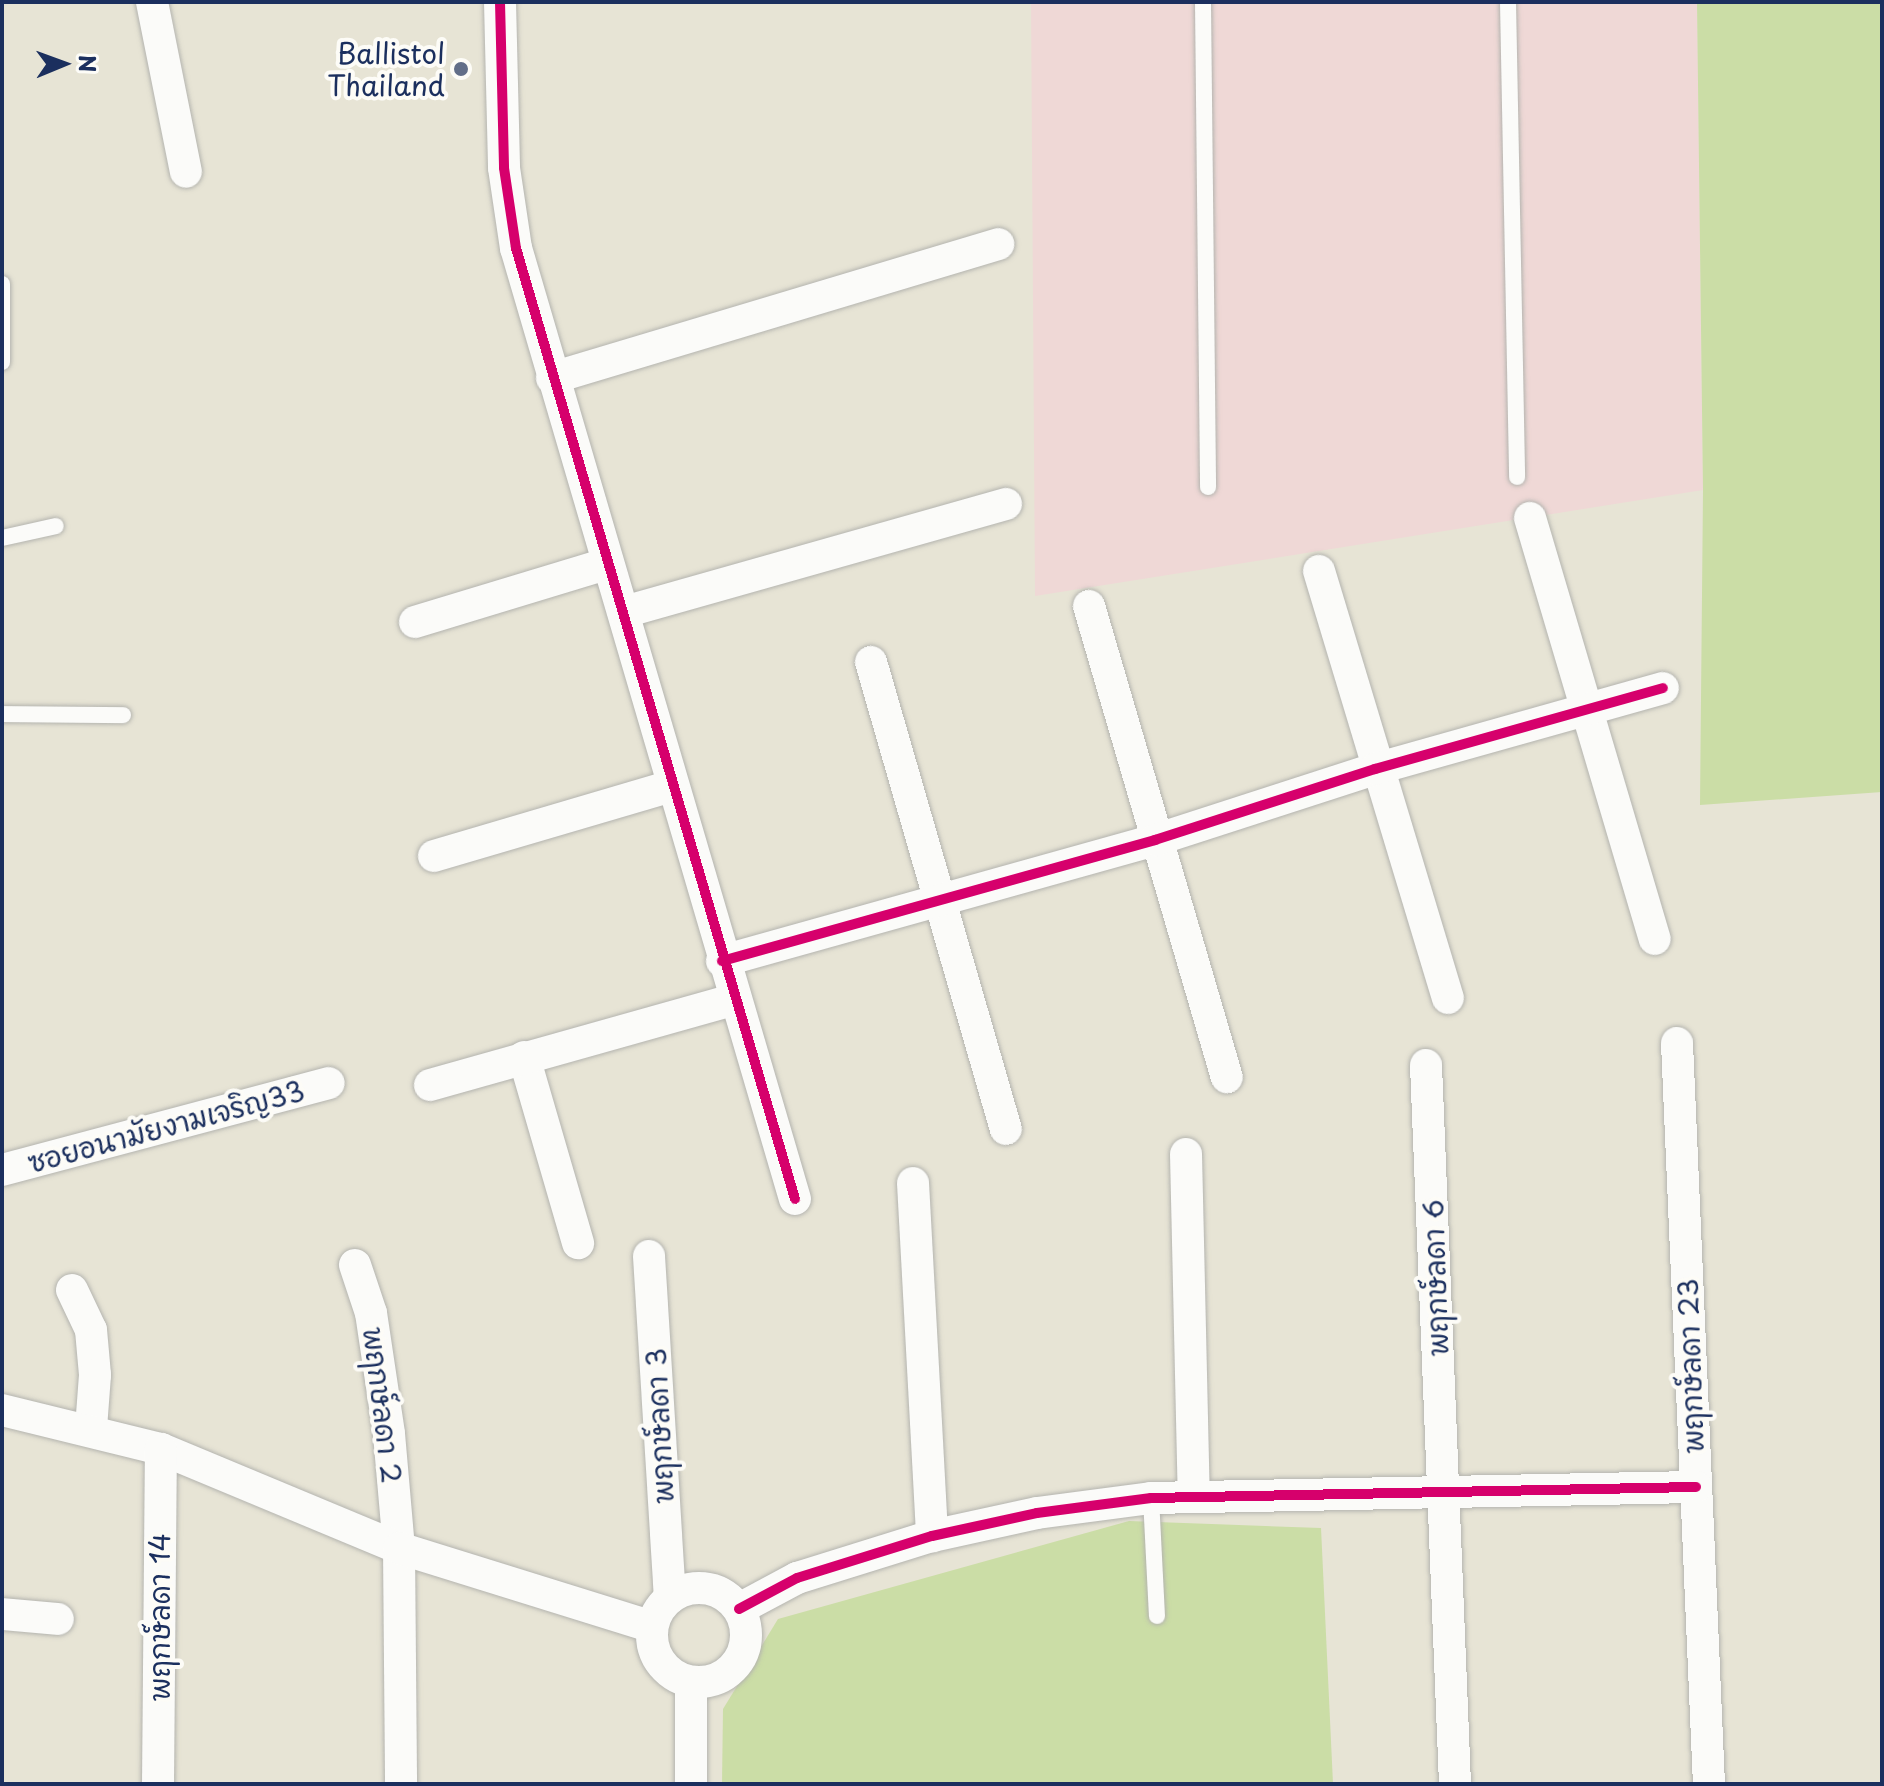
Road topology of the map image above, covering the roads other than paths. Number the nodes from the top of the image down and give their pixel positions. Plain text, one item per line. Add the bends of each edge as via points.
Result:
1 (152, 2) edge
2 (500, 2) edge
3 (1203, 2) edge
4 (1508, 2) edge
5 (186, 172) dead end
6 (998, 244) dead end
7 (2, 284) edge
8 (2, 362) edge
9 (552, 378) junction
10 (1517, 477) dead end
11 (1208, 487) dead end
12 (1006, 504) dead end
13 (1530, 518) dead end
14 (56, 526) dead end
15 (2, 538) edge
16 (606, 564) junction
17 (1319, 571) dead end
18 (1089, 606) dead end
19 (624, 612) junction
20 (415, 622) dead end
21 (871, 662) dead end
22 (1663, 688) dead end
23 (1585, 713) junction
24 (2, 714) edge
25 (123, 715) dead end
26 (1375, 769) junction
27 (672, 786) junction
28 (1155, 840) junction
29 (434, 856) dead end
30 (936, 898) junction
31 (1655, 939) dead end
32 (722, 961) junction
33 (1448, 998) dead end
34 (735, 999) junction
35 (1677, 1043) dead end
36 (524, 1057) junction
37 (1426, 1065) dead end
38 (1227, 1077) dead end
39 (329, 1083) dead end
40 (430, 1085) dead end
41 (1006, 1129) dead end
42 (1186, 1154) dead end
43 (2, 1170) edge
44 (913, 1183) dead end
45 (795, 1199) dead end
46 (578, 1243) dead end
47 (649, 1256) dead end
48 (355, 1265) dead end
49 (72, 1290) dead end
50 (2, 1410) edge
51 (91, 1428) junction
52 (161, 1449) junction
53 (1696, 1487) junction
54 (1444, 1490) junction
55 (1194, 1494) junction
56 (1151, 1498) junction
57 (932, 1536) junction
58 (399, 1548) junction
59 (670, 1597) junction
60 (739, 1609) junction
61 (2, 1614) edge
62 (1157, 1616) dead end
63 (58, 1619) dead end
64 (652, 1627) junction
65 (691, 1682) junction
66 (158, 1784) edge
67 (401, 1784) edge
68 (691, 1784) edge
69 (1455, 1784) edge
70 (1709, 1784) edge

1 - 5 street
2 - 9 street via 510,221
3 - 11 lane
4 - 10 lane
6 - 9 street
7 - 8 lane
9 - 16 street
12 - 19 street
13 - 23 street
14 - 15 lane
16 - 19 street
16 - 20 street
17 - 26 street
18 - 28 street
19 - 27 street
21 - 30 street
22 - 23 street
23 - 26 street
23 - 31 street
24 - 25 lane
26 - 28 street
26 - 33 street
27 - 29 street
27 - 32 street
28 - 30 street
28 - 38 street
30 - 32 street
30 - 41 street
32 - 34 street
34 - 36 street
34 - 45 street
35 - 53 street, พฤกษ์ลดา 23
36 - 40 street
36 - 46 street
37 - 54 street, พฤกษ์ลดา 6
39 - 43 street, ซอยอนามัยงามเจริญ33
42 - 55 street
44 - 57 street
47 - 59 street, พฤกษ์ลดา 3
48 - 58 street, พฤกษ์ลดา 2 via 375,1339
49 - 51 street via 91,1330
50 - 51 street
51 - 52 street
52 - 58 street
52 - 66 street, พฤกษ์ลดา 14
53 - 54 street
53 - 70 street, พฤกษ์ลดา 23
54 - 55 street
54 - 69 street, พฤกษ์ลดา 6
55 - 56 street
56 - 57 street via 1037,1513
56 - 62 lane
57 - 60 street via 797,1578
58 - 64 street
58 - 67 street, พฤกษ์ลดา 2
59 - 60 street via 700,1586 729,1597
59 - 64 street
60 - 65 street via 745,1624 743,1655 722,1677
61 - 63 street
64 - 65 street via 656,1656 676,1677
65 - 68 street

